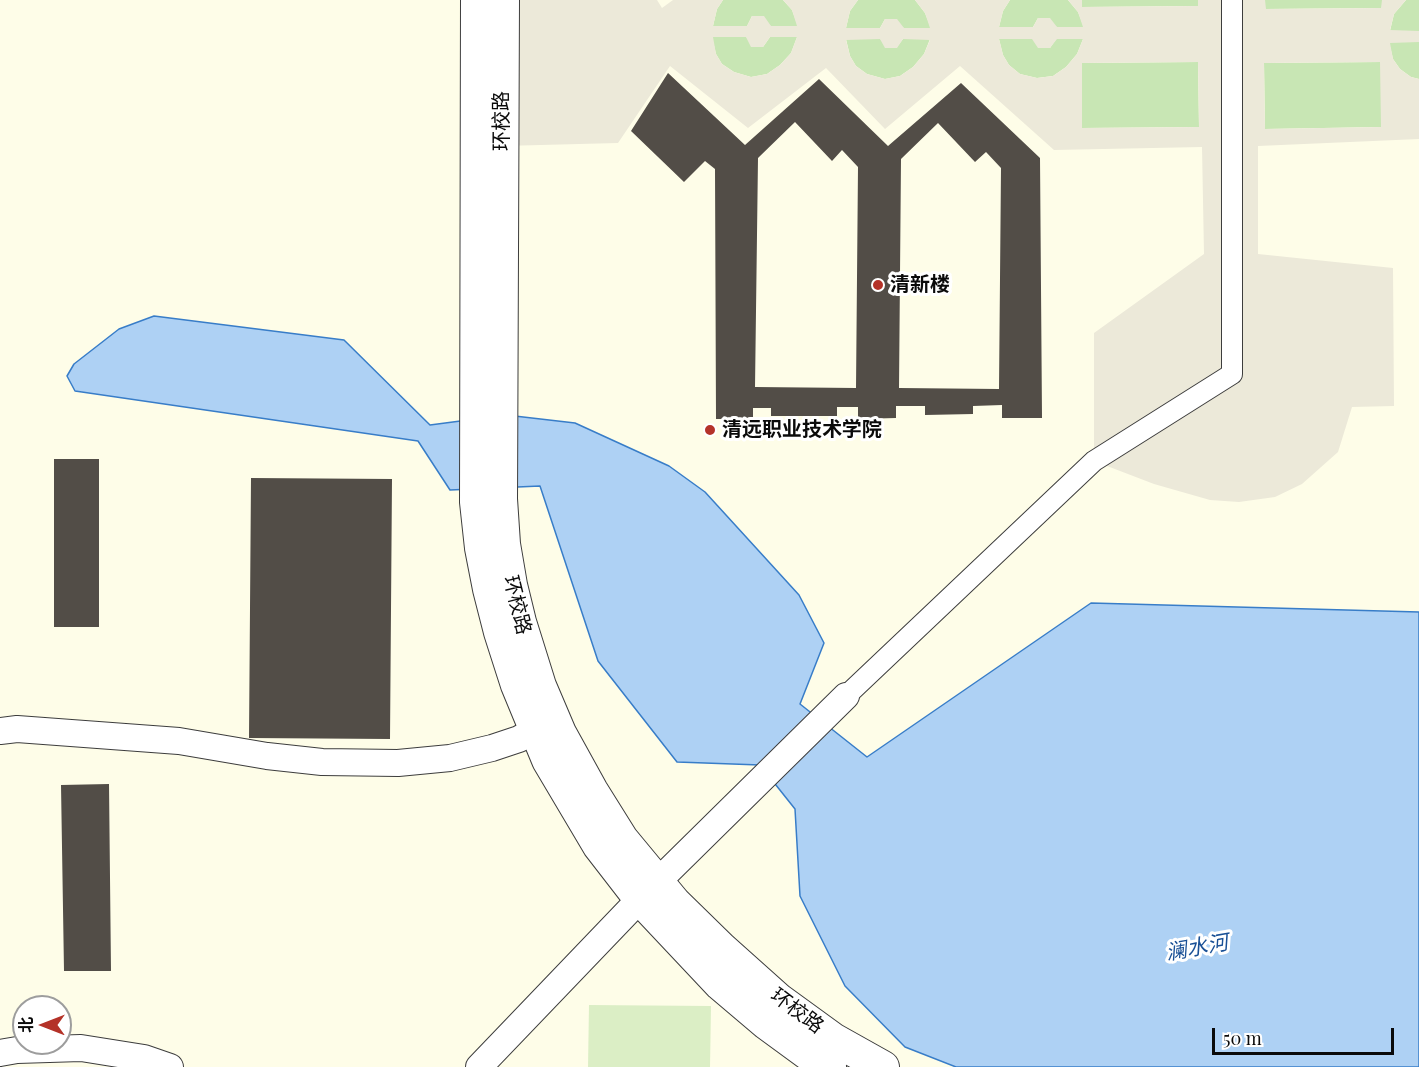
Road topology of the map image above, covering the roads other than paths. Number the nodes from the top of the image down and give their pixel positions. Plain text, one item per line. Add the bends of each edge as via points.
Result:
1 (477, 0) edge
2 (503, 0) edge
3 (1232, 0) edge
4 (488, 411) junction
5 (489, 500) junction
6 (846, 696) joint
7 (535, 730) junction
8 (0, 731) edge
9 (649, 890) junction
10 (0, 1053) edge
11 (170, 1067) edge
12 (479, 1067) edge
13 (830, 1067) edge
14 (883, 1067) edge

1 - 4 street, 环校路
2 - 4 street, 环校路
3 - 6 street via 1232,374 1095,461
4 - 5 street, 环校路
5 - 7 street, 环校路 via 481,548 500,632
5 - 9 street, 环校路 via 540,686 560,733
6 - 9 street
7 - 8 street via 492,748 450,758 398,763 322,762 179,741
7 - 9 street, 环校路 via 548,760 599,846
9 - 12 street
9 - 13 street, 环校路 via 720,984 766,1023
9 - 14 street, 环校路 via 675,903 778,999 833,1039
10 - 11 street via 81,1048 144,1058

